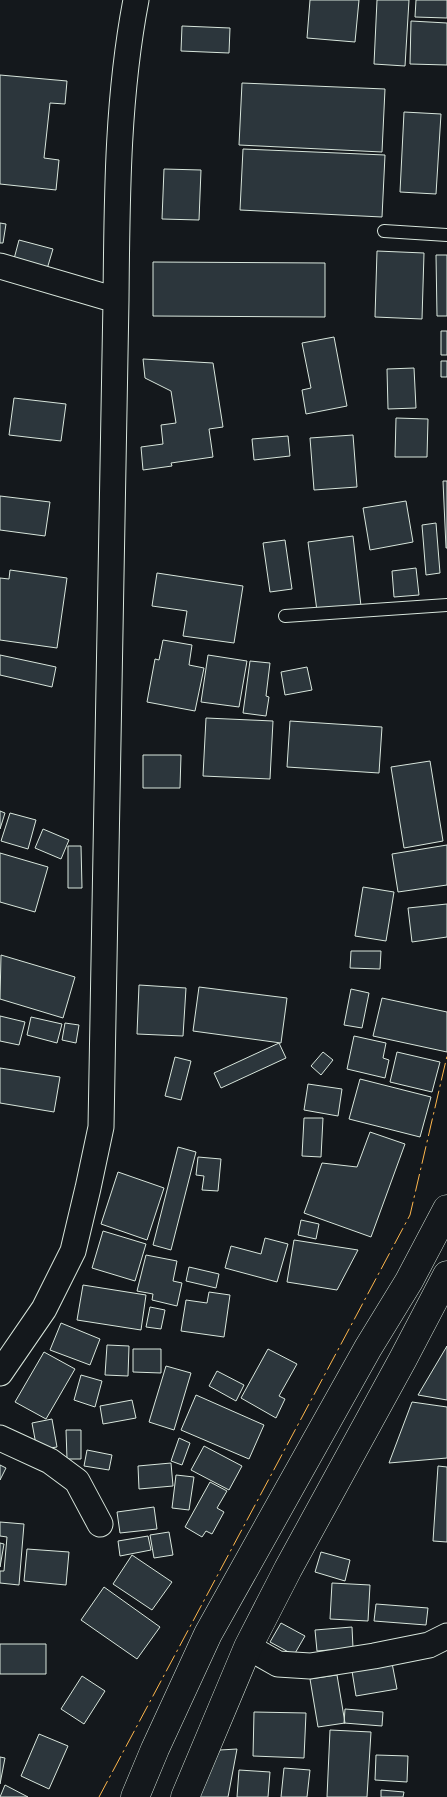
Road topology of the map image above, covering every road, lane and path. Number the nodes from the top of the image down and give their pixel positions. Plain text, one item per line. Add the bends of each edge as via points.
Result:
1 (136, 0) edge
2 (384, 231) dead end
3 (447, 235) edge
4 (0, 266) edge
5 (116, 300) junction
6 (447, 605) edge
7 (285, 616) dead end
8 (447, 1209) edge
9 (447, 1275) edge
10 (0, 1373) edge
11 (0, 1438) edge
12 (100, 1524) dead end
13 (447, 1636) edge
14 (248, 1647) junction
15 (135, 1797) edge
16 (185, 1797) edge

1 - 5 street via 127,47 117,174
2 - 3 lane
4 - 5 street
5 - 10 street via 101,1126 73,1251 44,1309
6 - 7 lane
8 - 15 highway via 208,1634
9 - 14 highway
11 - 12 street via 50,1461 77,1481
13 - 14 street via 429,1645 310,1666 278,1664
14 - 16 highway

